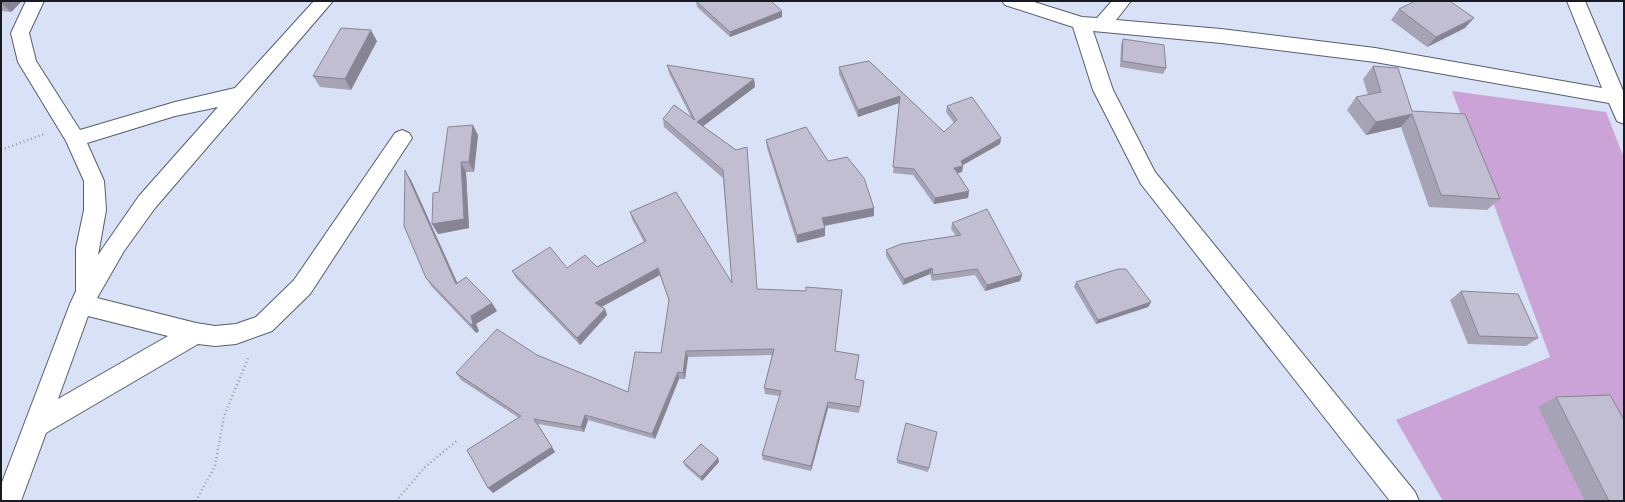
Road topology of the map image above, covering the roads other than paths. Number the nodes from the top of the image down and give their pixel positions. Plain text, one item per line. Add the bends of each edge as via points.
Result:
1 (35, 1) edge
2 (324, 1) edge
3 (1011, 1) edge
4 (1122, 1) edge
5 (1576, 1) edge
6 (1091, 24) junction
7 (242, 94) junction
8 (1615, 97) junction
9 (1624, 116) edge
10 (71, 133) junction
11 (402, 138) dead end
12 (84, 297) junction
13 (196, 333) junction
14 (35, 426) junction
15 (8, 501) edge
16 (1406, 501) edge

1 - 10 street via 20,33 27,62
2 - 7 street
3 - 6 street
4 - 6 street
5 - 8 street
6 - 8 street via 1221,36 1375,55
6 - 16 street via 1103,90 1148,178
7 - 10 street
7 - 12 street via 147,202 116,244
8 - 9 street
10 - 12 street via 94,181 95,210 87,248
11 - 13 street via 302,287 264,324 236,334 215,336
12 - 13 street
12 - 14 street
13 - 14 street
14 - 15 street

